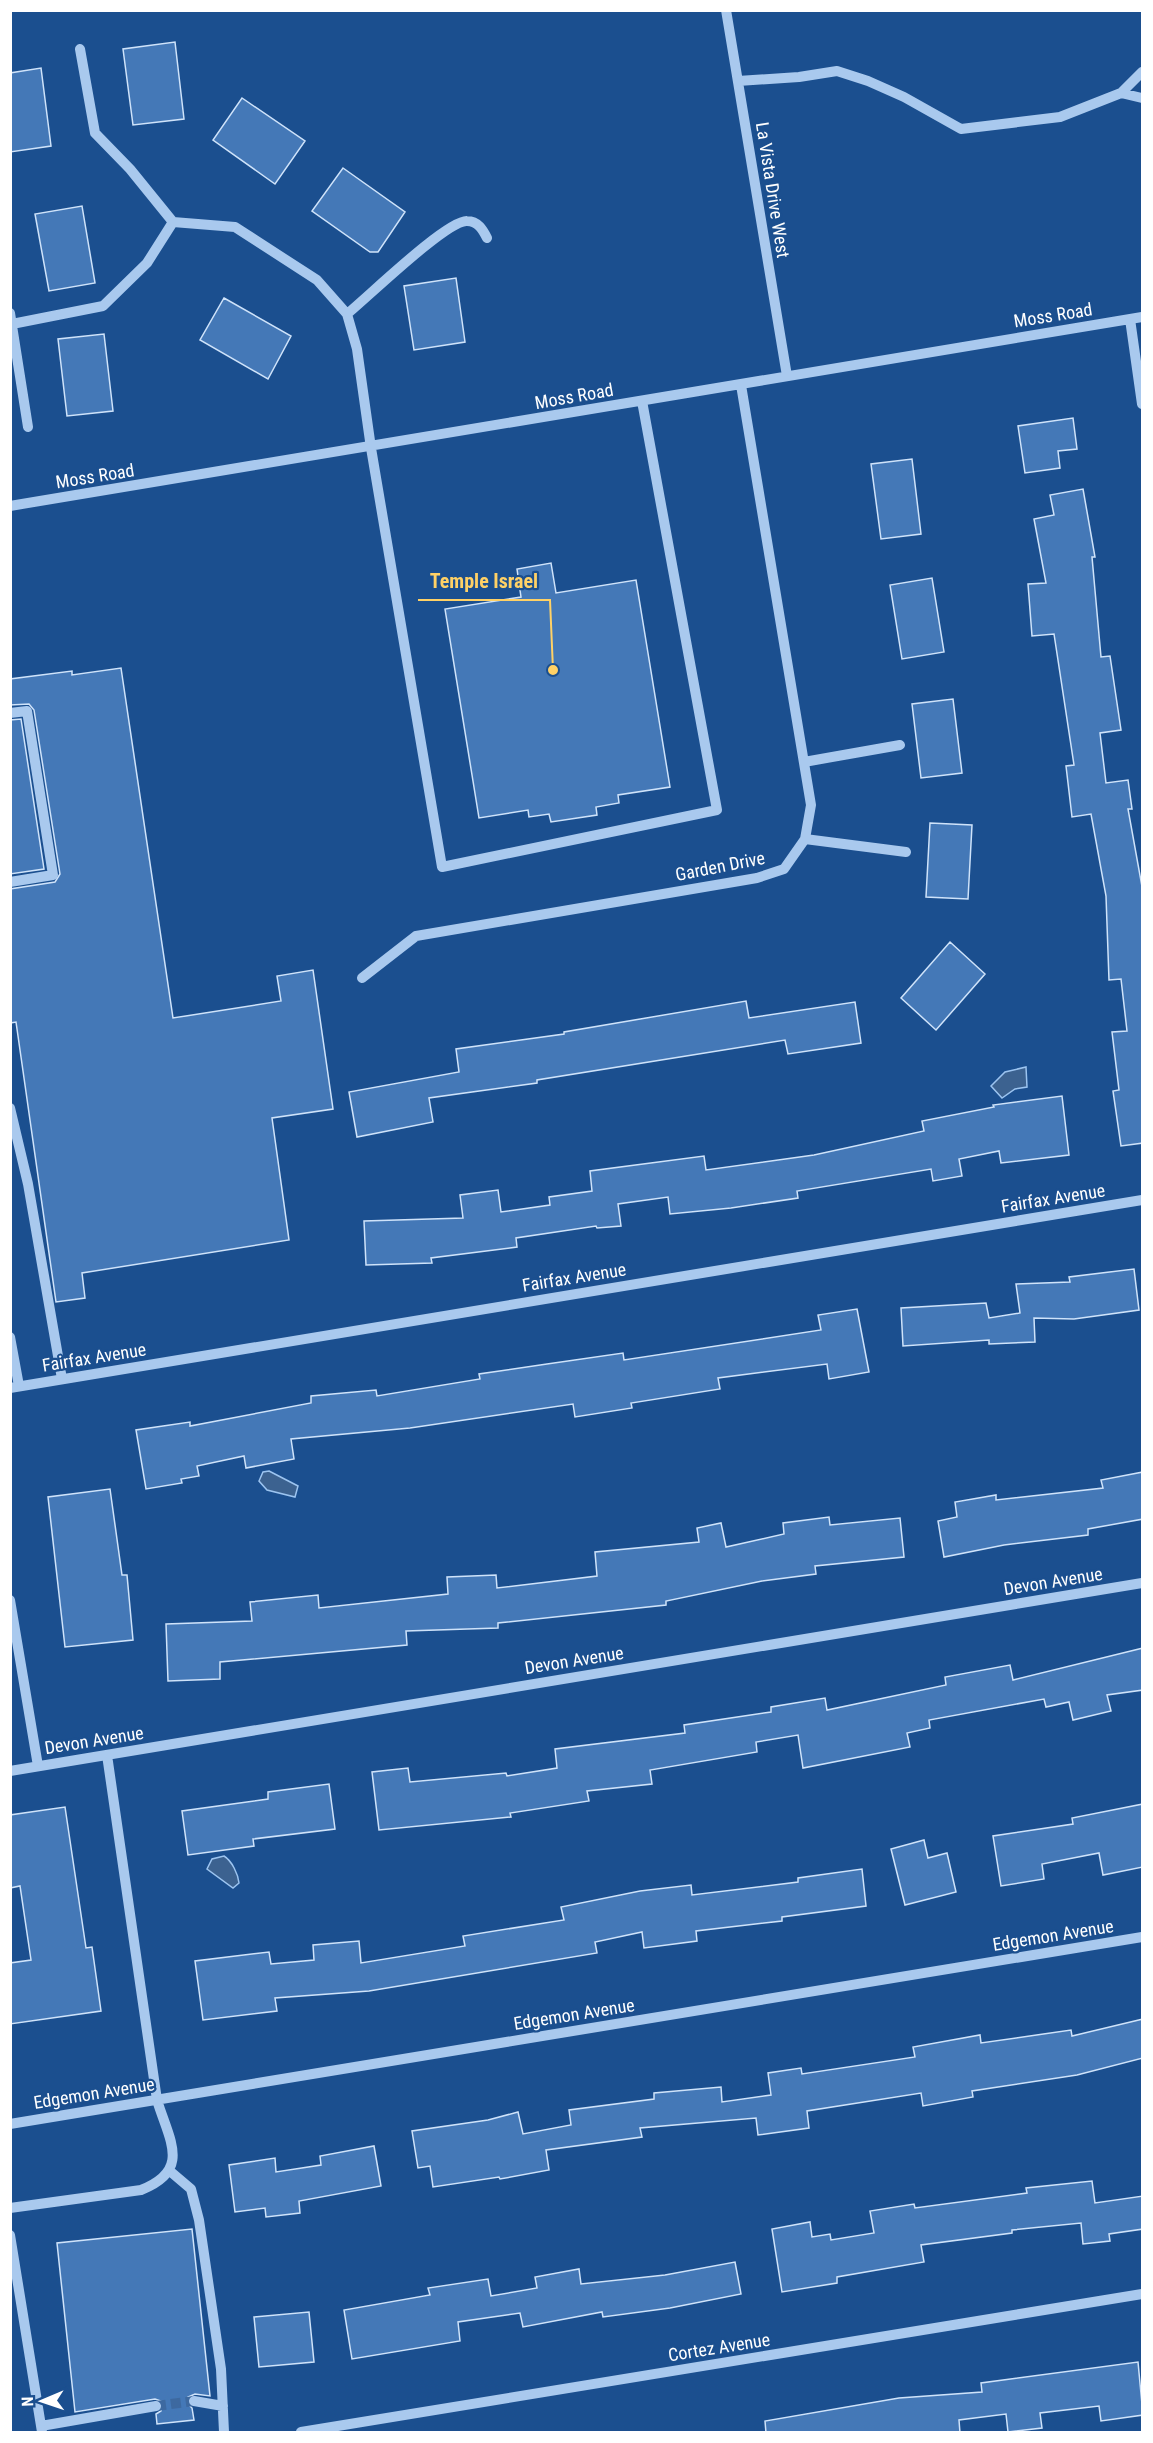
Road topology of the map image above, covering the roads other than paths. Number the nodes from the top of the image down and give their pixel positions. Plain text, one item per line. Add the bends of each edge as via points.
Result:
1 (726, 10) edge
2 (80, 49) dead end
3 (1143, 72) edge
4 (738, 81) junction
5 (1121, 93) junction
6 (1143, 98) edge
7 (172, 222) junction
8 (487, 238) dead end
9 (347, 314) junction
10 (1143, 317) edge
11 (11, 318) edge
12 (1130, 319) junction
13 (787, 376) junction
14 (741, 385) junction
15 (642, 401) junction
16 (1143, 404) edge
17 (28, 427) dead end
18 (371, 448) junction
19 (10, 506) edge
20 (10, 713) edge
21 (900, 745) dead end
22 (804, 762) junction
23 (805, 839) junction
24 (906, 852) dead end
25 (10, 882) edge
26 (362, 978) dead end
27 (10, 1108) edge
28 (1143, 1200) edge
29 (10, 1337) edge
30 (62, 1379) junction
31 (15, 1387) edge
32 (1143, 1583) edge
33 (10, 1600) edge
34 (107, 1755) junction
35 (38, 1766) junction
36 (10, 1771) edge
37 (1143, 1938) edge
38 (157, 2100) junction
39 (10, 2124) edge
40 (171, 2172) junction
41 (10, 2208) edge
42 (10, 2235) edge
43 (1143, 2294) edge
44 (194, 2401) tunnel mouth
45 (156, 2406) tunnel mouth
46 (223, 2406) junction
47 (41, 2430) edge
48 (224, 2433) edge
49 (301, 2433) edge

1 - 4 street, La Vista Drive West
2 - 7 street via 95,133
3 - 5 street
4 - 5 street via 837,71 904,97 961,129 1060,117
4 - 13 street, La Vista Drive West
5 - 6 street
7 - 9 street via 235,227 317,280
7 - 11 street via 147,263 103,306
8 - 9 street via 481,227 469,220 456,222
9 - 18 street via 357,349
10 - 12 street, Moss Road
11 - 17 street
12 - 13 street, Moss Road
12 - 16 street
13 - 14 street, Moss Road
14 - 15 street, Moss Road
14 - 22 street, Garden Drive
15 - 18 street, Moss Road
15 - 18 street via 717,810 442,867
18 - 19 street, Moss Road
20 - 25 street via 27,711 53,875
21 - 22 street
22 - 23 street, Garden Drive via 811,805
23 - 24 street
23 - 26 street, Garden Drive via 784,869 757,878 416,936
27 - 30 street via 28,1184
28 - 30 street, Fairfax Avenue
29 - 31 street
30 - 31 street, Fairfax Avenue
32 - 34 street, Devon Avenue
33 - 35 street
34 - 35 street, Devon Avenue
34 - 38 street
35 - 36 street, Devon Avenue
37 - 38 street, Edgemon Avenue
38 - 39 street, Edgemon Avenue
38 - 40 street via 174,2154
40 - 41 street via 159,2183 141,2190
40 - 46 street via 191,2189 199,2220
42 - 47 street
43 - 49 street, Cortez Avenue
44 - 46 street
45 - 47 street
46 - 48 street

